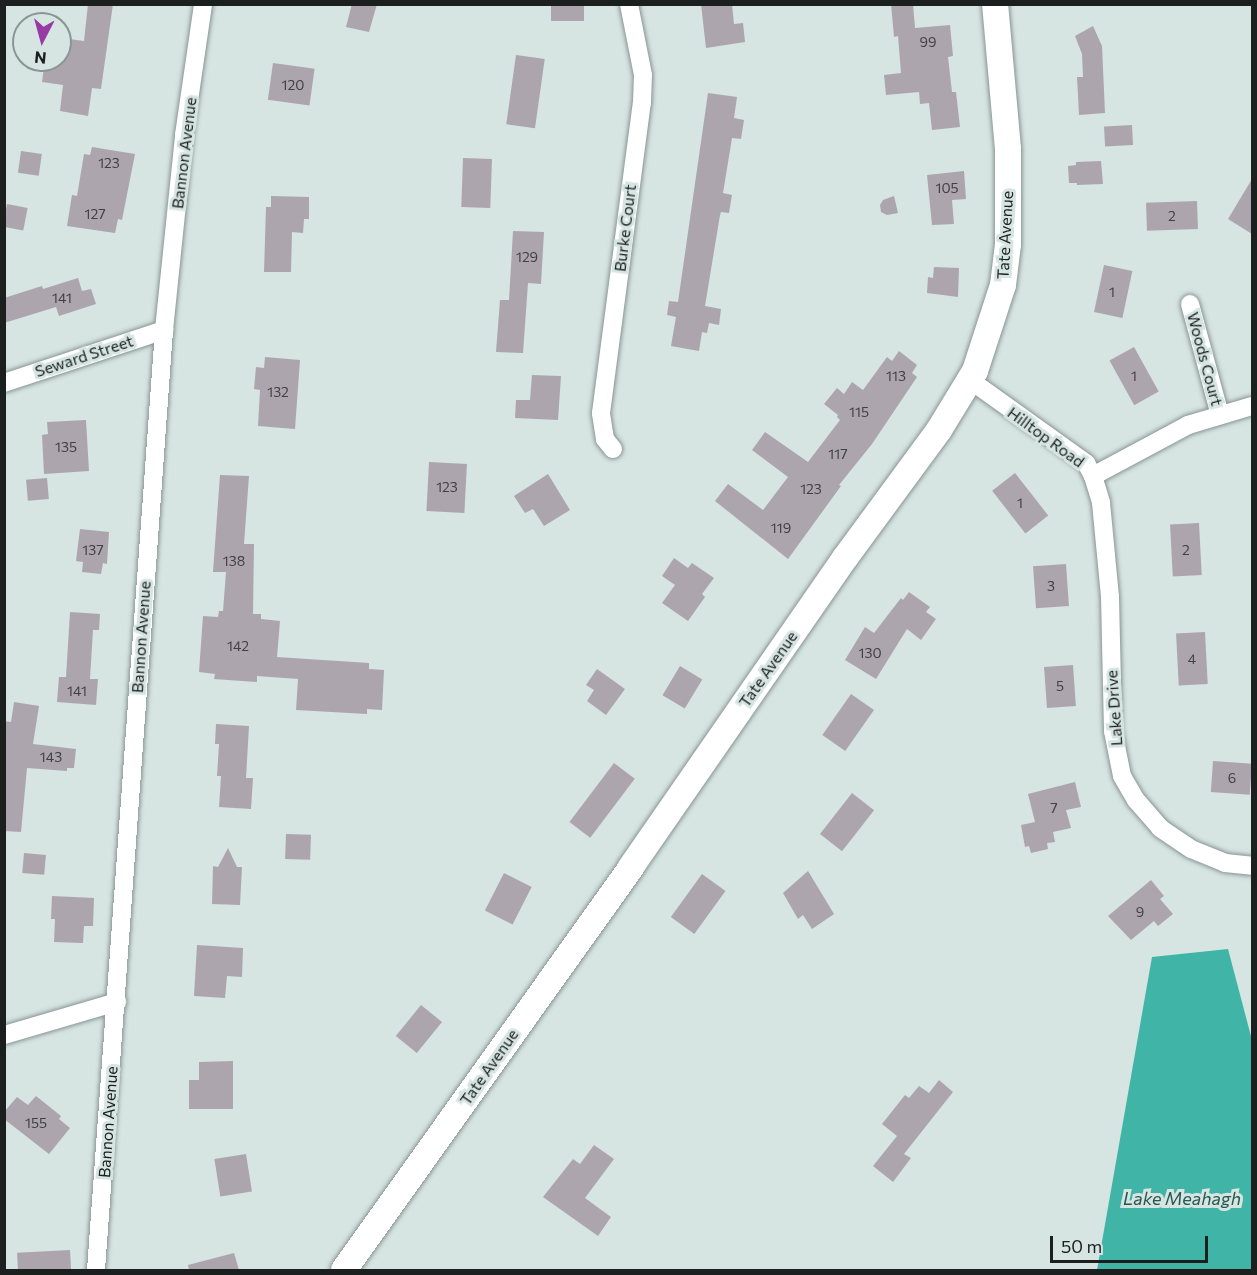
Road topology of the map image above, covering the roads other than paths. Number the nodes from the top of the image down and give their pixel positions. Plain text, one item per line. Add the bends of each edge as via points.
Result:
1 (203, 4) edge
2 (629, 4) edge
3 (995, 4) edge
4 (1190, 304) dead end
5 (164, 330) junction
6 (970, 380) junction
7 (4, 383) edge
8 (1252, 406) edge
9 (1220, 415) junction
10 (613, 449) dead end
11 (1093, 476) junction
12 (1252, 866) edge
13 (117, 1002) junction
14 (4, 1035) edge
15 (96, 1270) edge
16 (344, 1270) edge

1 - 5 street, Bannon Avenue via 184,135
2 - 10 street, Burke Court via 643,75 642,103 601,413 605,439
3 - 6 street, Tate Avenue via 1008,149 1008,244 1003,285
4 - 9 street, Woods Court
5 - 7 street, Seward Street
5 - 13 street, Bannon Avenue
6 - 11 street, Hilltop Road via 1086,463
6 - 16 street, Tate Avenue via 939,430
8 - 9 street, Woods Court
9 - 11 street, Hilltop Road via 1188,425
11 - 12 street, Lake Drive via 1101,503 1110,597 1113,731 1122,776 1136,800 1168,833 1191,849 1225,862
13 - 14 street
13 - 15 street, Bannon Avenue

